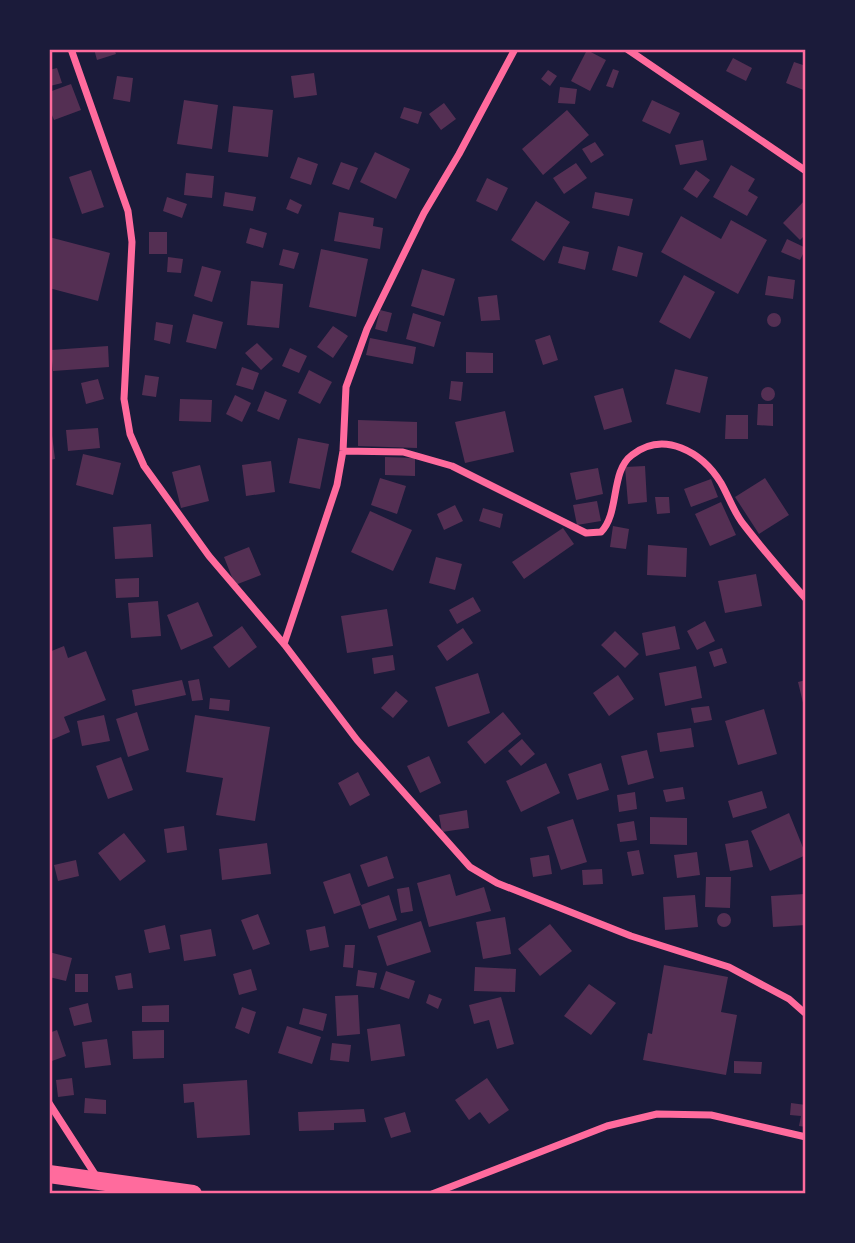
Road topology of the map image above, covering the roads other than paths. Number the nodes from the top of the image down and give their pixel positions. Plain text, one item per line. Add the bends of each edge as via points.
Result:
1 (71, 49) edge
2 (515, 49) edge
3 (627, 49) edge
4 (806, 171) edge
5 (343, 451) junction
6 (806, 599) edge
7 (284, 644) junction
8 (806, 1014) edge
9 (49, 1103) edge
10 (806, 1137) edge
11 (49, 1174) edge
12 (100, 1182) junction
13 (193, 1194) edge
14 (432, 1194) edge

1 - 7 street via 128,211 132,242 124,399 130,434 144,466 209,556
2 - 5 street via 424,213 367,329 346,387
3 - 4 street
5 - 6 street via 403,452 452,467 586,533 601,532 608,524 618,478 629,456 652,444 675,444 695,454 719,480 742,523
5 - 7 street via 337,485
7 - 8 street via 357,740 470,867 498,883 631,936 729,967 789,999
9 - 12 street
10 - 14 street via 711,1115 657,1114 607,1126
11 - 12 main road
12 - 13 main road

